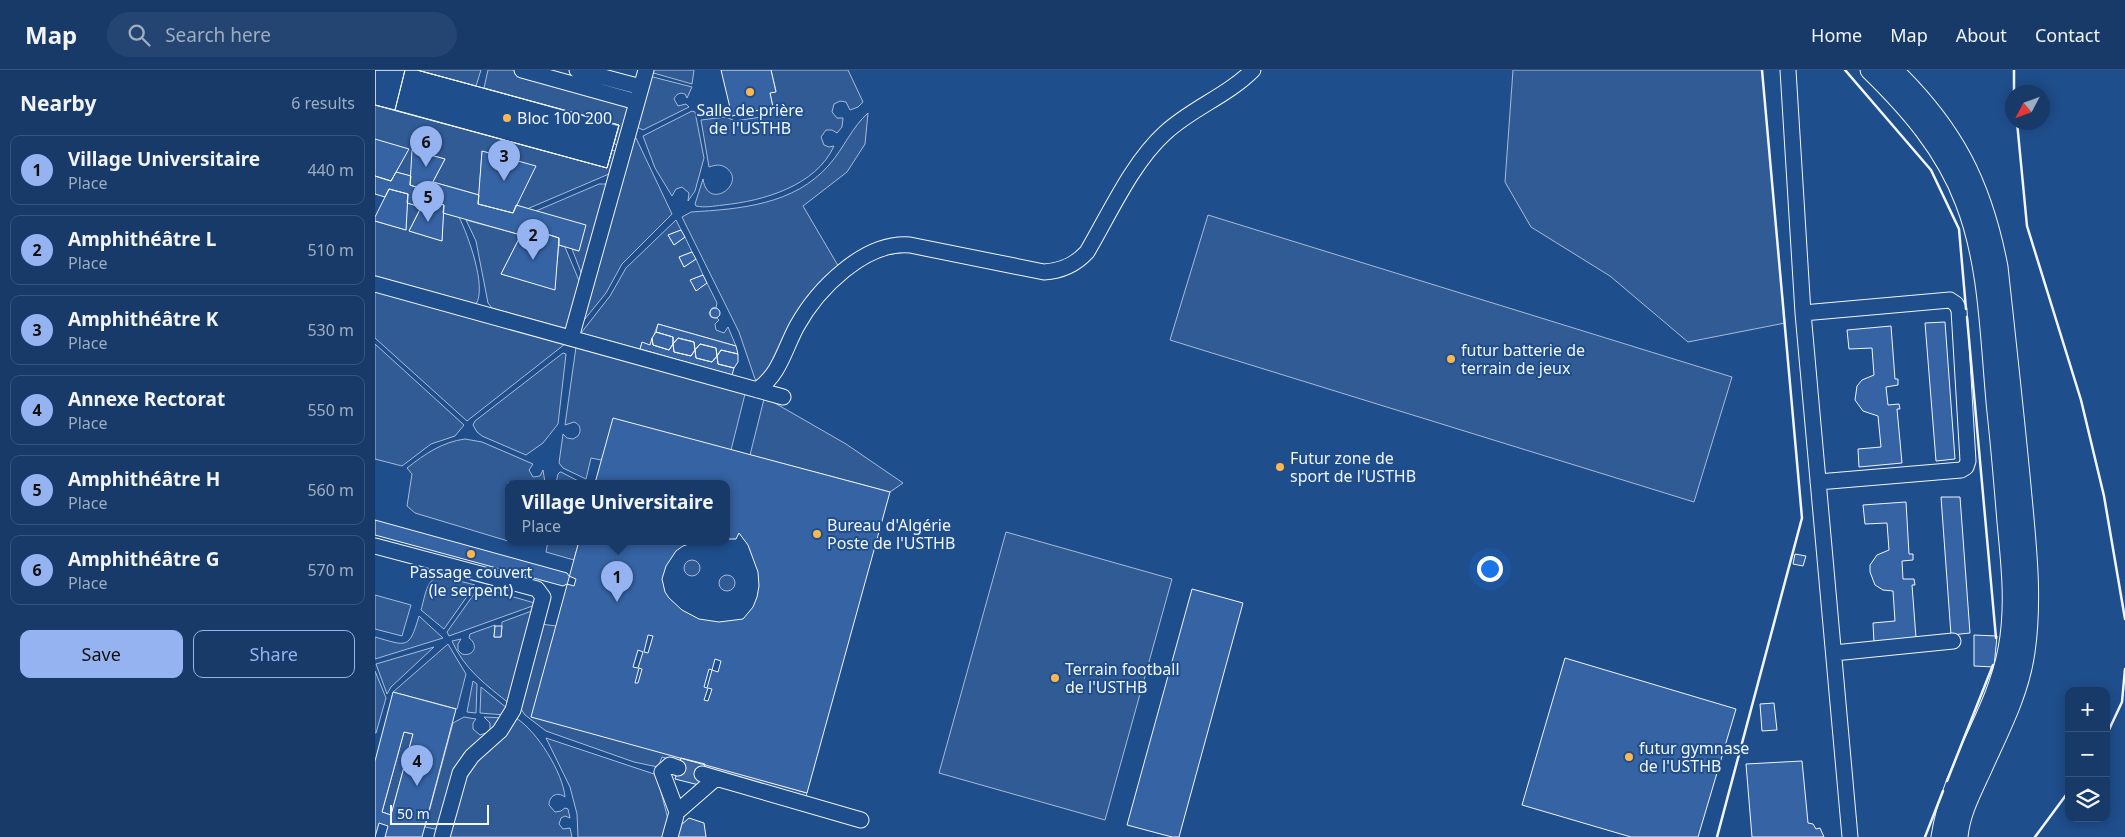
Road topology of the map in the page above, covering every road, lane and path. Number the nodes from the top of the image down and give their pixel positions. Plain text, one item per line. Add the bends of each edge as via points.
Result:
1 (522, 70) edge
2 (577, 70) edge
3 (646, 70) edge
4 (1253, 70) edge
5 (1788, 70) edge
6 (1869, 70) edge
7 (1893, 70) edge
8 (639, 95) junction
9 (375, 284) edge
10 (1803, 313) junction
11 (571, 338) junction
12 (757, 390) junction
13 (783, 397) dead end
14 (1818, 482) junction
15 (375, 546) edge
16 (1953, 641) dead end
17 (1833, 653) junction
18 (678, 768) dead end
19 (677, 812) junction
20 (861, 820) dead end
21 (442, 837) edge
22 (670, 837) edge
23 (1850, 837) edge
24 (1941, 837) edge
25 (1958, 837) edge

1 - 8 lane
2 - 8 lane
3 - 8 lane
4 - 12 lane via 1227,92 1175,124 1153,145 1087,252 1075,263 1060,270 1044,272 910,245 880,249 842,272 821,292 796,328 772,378
5 - 10 lane
6 - 24 main road via 1899,98 1924,128 1942,155 1964,200 1983,268 2001,446 2011,566 2008,647 1995,696 1954,788
7 - 25 main road via 1937,118 1954,143 1981,199 1991,231 1998,267 2028,563 2028,624 2019,683 1969,797
8 - 11 lane
9 - 11 lane
10 - 14 lane
10 - 14 lane via 1950,300 1959,310 1966,467
11 - 12 lane
12 - 13 lane
14 - 17 lane
15 - 21 lane via 537,589 543,597 513,710 500,731 472,756 460,773
16 - 17 lane
17 - 23 lane
18 - 19 lane via 670,765 662,772
19 - 20 lane via 709,776
19 - 22 lane

